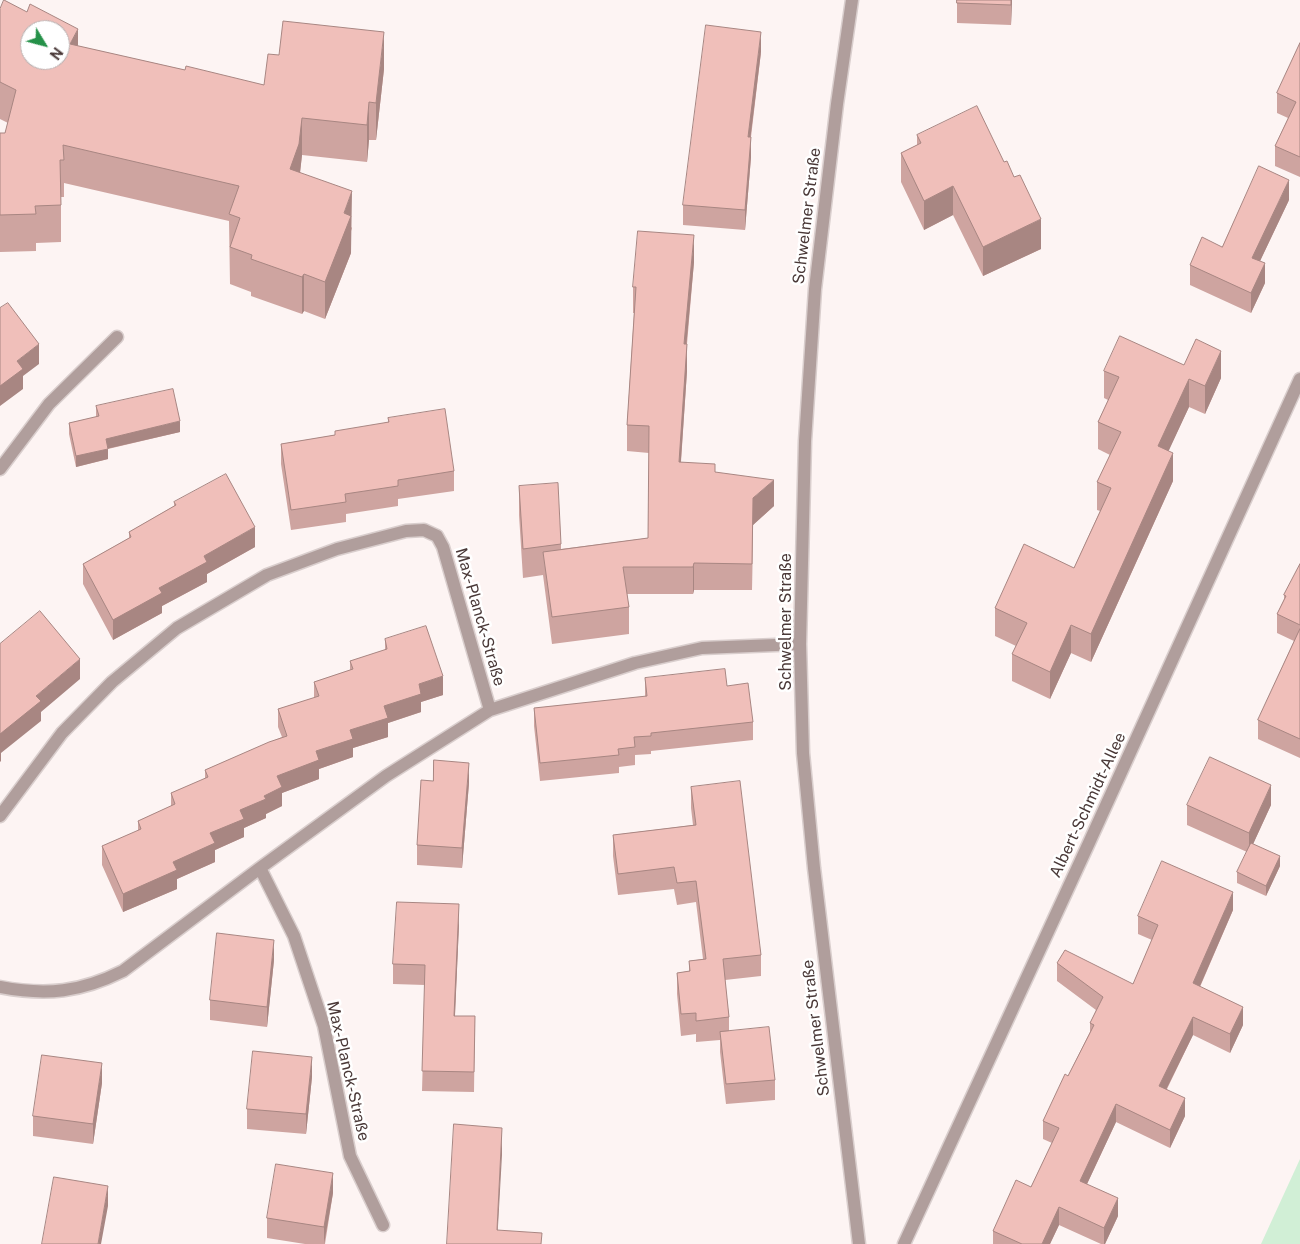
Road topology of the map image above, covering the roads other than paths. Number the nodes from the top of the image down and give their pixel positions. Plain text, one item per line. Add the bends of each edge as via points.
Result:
1 (852, 0) edge
2 (117, 337) dead end
3 (1300, 379) edge
4 (0, 469) edge
5 (800, 644) junction
6 (490, 710) junction
7 (0, 816) edge
8 (260, 868) junction
9 (0, 987) edge
10 (383, 1225) dead end
11 (859, 1244) edge
12 (904, 1244) edge

1 - 5 street, Schwelmer Straße via 815,289 805,441
2 - 4 street via 49,404
3 - 12 street, Albert-Schmidt-Allee
5 - 6 street, Max-Planck-Straße via 692,650 635,663
5 - 11 street, Schwelmer Straße via 802,753
6 - 7 street, Max-Planck-Straße via 443,547 437,536 424,530 406,531 337,549 267,575 177,628 112,682 62,733
6 - 8 street, Max-Planck-Straße via 386,776
8 - 9 street, Max-Planck-Straße via 144,956 100,982 57,992
8 - 10 street, Max-Planck-Straße via 294,936 324,1026 350,1156

